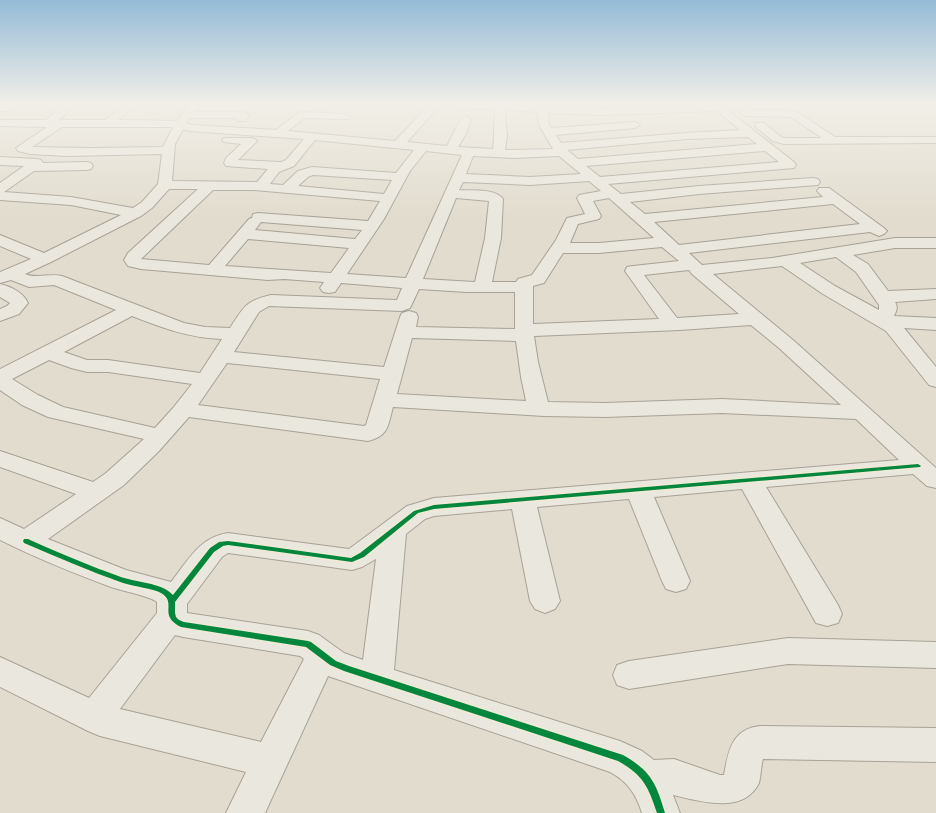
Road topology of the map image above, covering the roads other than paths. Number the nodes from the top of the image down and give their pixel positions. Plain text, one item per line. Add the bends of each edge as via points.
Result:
1 (30, 142) edge
2 (174, 142) edge
3 (241, 142) edge
4 (249, 142) edge
5 (307, 142) edge
6 (369, 142) edge
7 (401, 142) edge
8 (460, 142) edge
9 (500, 142) edge
10 (555, 142) edge
11 (628, 142) edge
12 (761, 142) edge
13 (398, 145) junction
14 (768, 147) junction
15 (422, 148) junction
16 (560, 149) junction
17 (170, 151) junction
18 (459, 151) junction
19 (498, 154) junction
20 (0, 161) edge
21 (575, 163) junction
22 (153, 164) dead end
23 (100, 165) dead end
24 (790, 165) junction
25 (283, 166) junction
26 (31, 167) junction
27 (0, 173) edge
28 (20, 175) junction
29 (269, 177) junction
30 (400, 177) junction
31 (594, 179) junction
32 (207, 180) junction
33 (812, 182) junction
34 (165, 185) junction
35 (454, 186) junction
36 (258, 187) junction
37 (0, 189) edge
38 (0, 196) edge
39 (615, 196) junction
40 (28, 198) junction
41 (388, 198) junction
42 (273, 200) junction
43 (836, 200) junction
44 (0, 211) edge
45 (136, 213) junction
46 (642, 219) junction
47 (372, 226) junction
48 (873, 227) junction
49 (244, 234) junction
50 (0, 240) edge
51 (907, 243) junction
52 (936, 243) edge
53 (360, 244) junction
54 (671, 246) junction
55 (17, 247) junction
56 (558, 248) junction
57 (839, 252) junction
58 (0, 254) edge
59 (45, 259) junction
60 (785, 261) junction
61 (696, 268) junction
62 (213, 270) junction
63 (5, 275) edge
64 (336, 278) junction
65 (413, 284) junction
66 (482, 287) junction
67 (524, 287) junction
68 (0, 290) edge
69 (936, 294) edge
70 (883, 297) junction
71 (320, 301) junction
72 (401, 306) junction
73 (130, 310) junction
74 (0, 315) edge
75 (755, 319) junction
76 (884, 320) junction
77 (672, 324) junction
78 (936, 324) edge
79 (405, 332) junction
80 (525, 333) junction
81 (235, 334) junction
82 (48, 352) junction
83 (222, 357) junction
84 (393, 374) junction
85 (0, 377) edge
86 (206, 380) junction
87 (0, 381) edge
88 (936, 381) edge
89 (384, 400) junction
90 (539, 408) junction
91 (183, 410) junction
92 (862, 413) junction
93 (160, 436) junction
94 (0, 459) edge
95 (927, 473) edge
96 (749, 480) junction
97 (638, 490) junction
98 (97, 492) junction
99 (523, 500) junction
100 (393, 530) junction
101 (13, 535) edge
102 (676, 581) dead end
103 (545, 601) dead end
104 (172, 609) junction
105 (827, 614) dead end
106 (322, 655) junction
107 (936, 656) edge
108 (0, 671) edge
109 (629, 675) dead end
110 (377, 679) junction
111 (94, 717) junction
112 (936, 745) edge
113 (270, 761) junction
114 (647, 779) junction
115 (244, 813) edge
116 (661, 813) edge

1 - 17 street via 22,148 30,151 78,152
2 - 17 street
3 - 17 street
4 - 25 street via 230,163
5 - 25 street via 290,163
6 - 13 street
7 - 13 street
8 - 18 street
9 - 19 street
10 - 16 street
11 - 16 street
12 - 14 street
13 - 15 street
14 - 21 street
14 - 24 street
15 - 18 street
15 - 30 street
16 - 19 street
16 - 21 street
17 - 22 street
17 - 34 street
18 - 19 street
18 - 35 street
20 - 26 street via 37,163
21 - 31 street
23 - 26 street
24 - 31 street
24 - 33 street
25 - 29 street via 275,169
26 - 28 street
27 - 28 street
28 - 37 street
29 - 32 street
29 - 36 street
30 - 41 street
30 - 42 street via 312,171 303,174
31 - 35 street
31 - 39 street
32 - 34 street
32 - 36 street
32 - 62 street via 132,260 141,264
33 - 39 street
33 - 43 street
34 - 45 street
35 - 65 street
35 - 66 street via 496,199 493,238
36 - 42 street
38 - 40 street
39 - 46 street
39 - 56 street via 584,198 594,216 572,221
40 - 44 street
40 - 45 street via 70,201
41 - 42 street
41 - 47 street
42 - 47 street
42 - 49 street
43 - 46 street
43 - 48 street
45 - 59 street
46 - 54 street
47 - 53 street
48 - 51 street
48 - 54 street
49 - 53 street
49 - 62 street
50 - 55 street
51 - 52 street
51 - 57 street
53 - 64 street
54 - 56 street
54 - 61 street
55 - 58 street
55 - 59 street
56 - 67 street via 537,280 525,282
57 - 60 street
57 - 70 street via 862,268
59 - 63 street
60 - 61 street
60 - 76 street via 829,290
61 - 75 street
61 - 77 street via 633,271
62 - 64 street
63 - 73 street via 30,282 56,280
64 - 65 street
64 - 71 street
65 - 66 street
65 - 72 street
66 - 67 street
67 - 80 street
68 - 74 street via 19,303 13,310
69 - 70 street
70 - 76 street via 888,305
71 - 72 street
71 - 81 street via 271,300 255,305
72 - 79 street via 409,307 411,310
73 - 81 street via 192,332
73 - 82 street
75 - 77 street
75 - 92 street
76 - 78 street
76 - 88 street via 894,327
77 - 80 street via 535,329
79 - 80 street via 518,335
79 - 84 street
80 - 90 street via 527,363
81 - 83 street
82 - 85 street
82 - 86 street via 87,366 108,366
83 - 84 street
83 - 86 street
84 - 89 street
86 - 91 street
87 - 93 street via 30,400 56,412
89 - 90 street
89 - 91 street via 376,428 368,434
90 - 92 street via 606,410 722,406
91 - 93 street
92 - 95 street
93 - 98 street via 134,463
94 - 98 street
95 - 96 street
96 - 97 street
96 - 105 street
97 - 99 street
97 - 102 street
98 - 101 street
99 - 100 street via 425,509 416,512
99 - 103 street
100 - 104 street via 352,560 228,542 221,544 212,550
100 - 110 street
101 - 104 street via 83,565 170,594
104 - 106 street via 176,623 308,644
104 - 111 street
106 - 110 street via 333,663
106 - 113 street
107 - 109 street via 788,651
108 - 111 street
110 - 114 street via 620,758 634,765
111 - 113 street
112 - 114 street via 765,742 754,744 746,753 737,791 730,794 673,777
113 - 115 street
114 - 116 street

